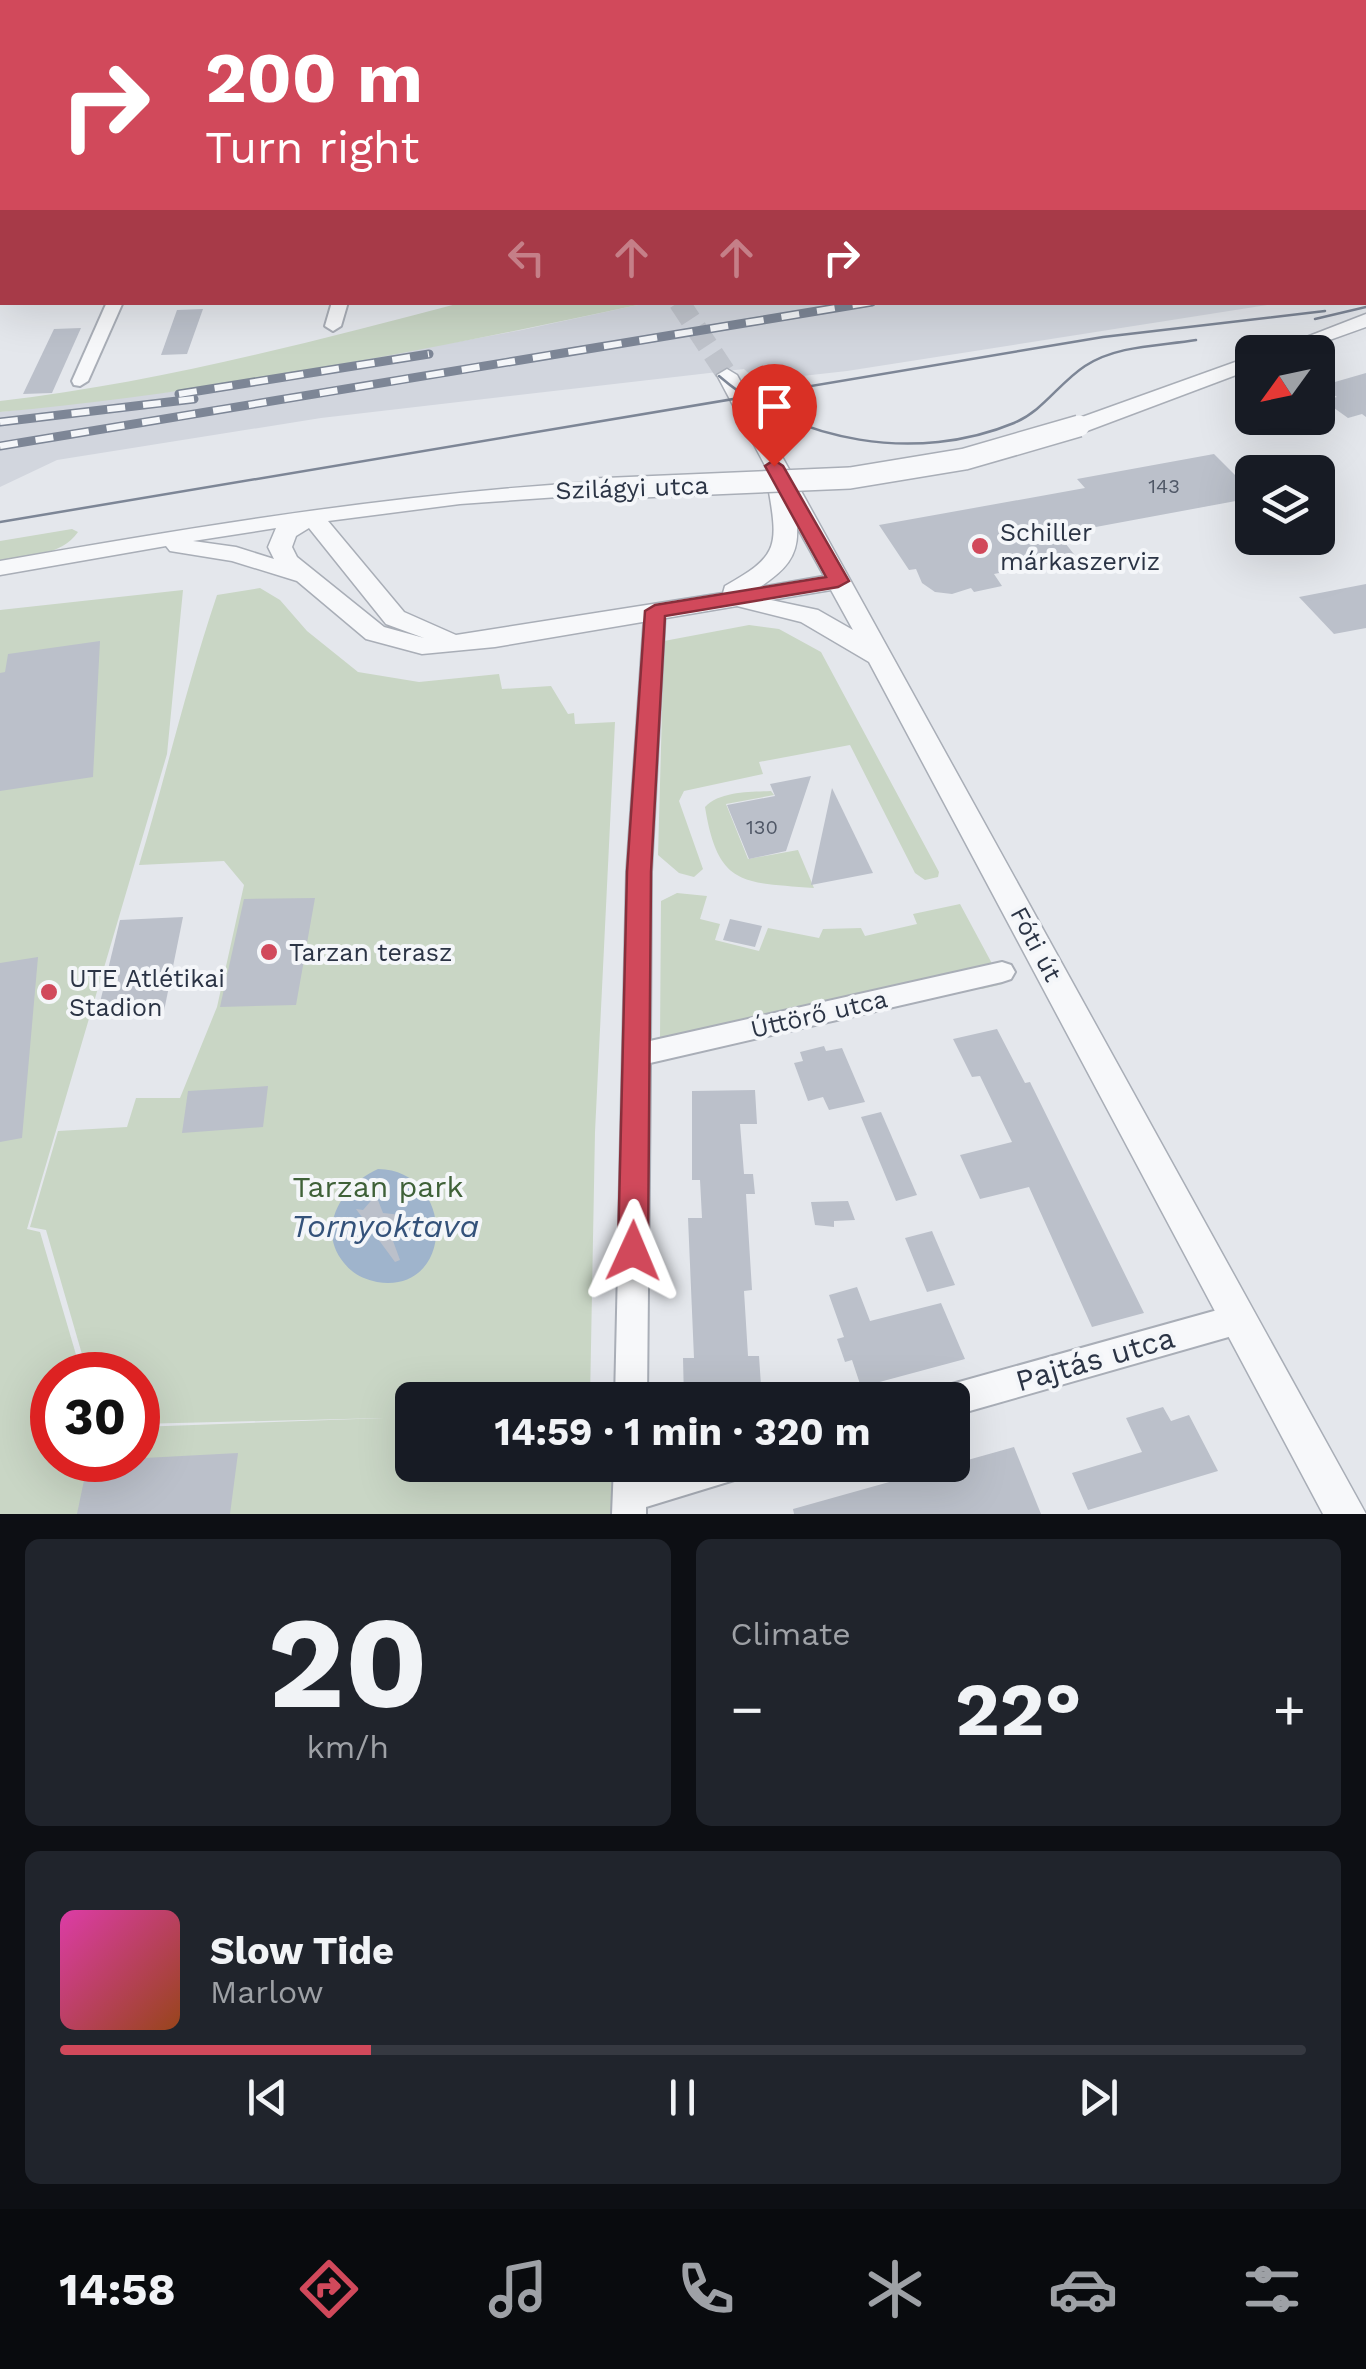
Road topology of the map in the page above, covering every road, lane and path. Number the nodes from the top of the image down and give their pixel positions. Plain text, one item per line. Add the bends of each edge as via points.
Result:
1 (114, 305) edge
2 (339, 305) edge
3 (1366, 320) edge
4 (333, 326) dead end
5 (1325, 335) edge
6 (1235, 368) edge
7 (727, 375) tunnel mouth
8 (80, 381) dead end
9 (774, 466) junction
10 (400, 506) junction
11 (312, 516) junction
12 (142, 544) junction
13 (0, 568) edge
14 (357, 573) junction
15 (304, 578) junction
16 (838, 581) junction
17 (716, 600) junction
18 (655, 611) junction
19 (478, 642) junction
20 (879, 656) junction
21 (1002, 972) dead end
22 (636, 1055) junction
23 (1238, 1319) junction
24 (631, 1382) edge
25 (970, 1395) edge
26 (665, 1482) edge
27 (630, 1491) edge
28 (1345, 1514) edge

1 - 8 street
2 - 4 street
3 - 5 street
6 - 10 street, Szilágyi utca, bridge via 1079,426 965,458 850,478 510,493
7 - 9 street, Fóti út
9 - 16 street, Fóti út
9 - 17 street via 789,534 785,552 764,574
10 - 11 street, Szilágyi utca
10 - 14 street via 362,522 348,536 346,552
11 - 12 street, Szilágyi utca
11 - 14 street
11 - 15 street via 285,532 280,547
12 - 13 street, Szilágyi utca
12 - 15 street via 236,554
14 - 19 street via 396,618
15 - 19 street via 385,637 422,646
16 - 17 street
16 - 20 street, Fóti út
17 - 18 street
17 - 20 street via 809,616
18 - 19 street
18 - 22 street
20 - 23 street, Fóti út
21 - 22 street, Úttörő utca
22 - 24 street
23 - 25 street, Pajtás utca
23 - 28 street, Fóti út
26 - 27 street

